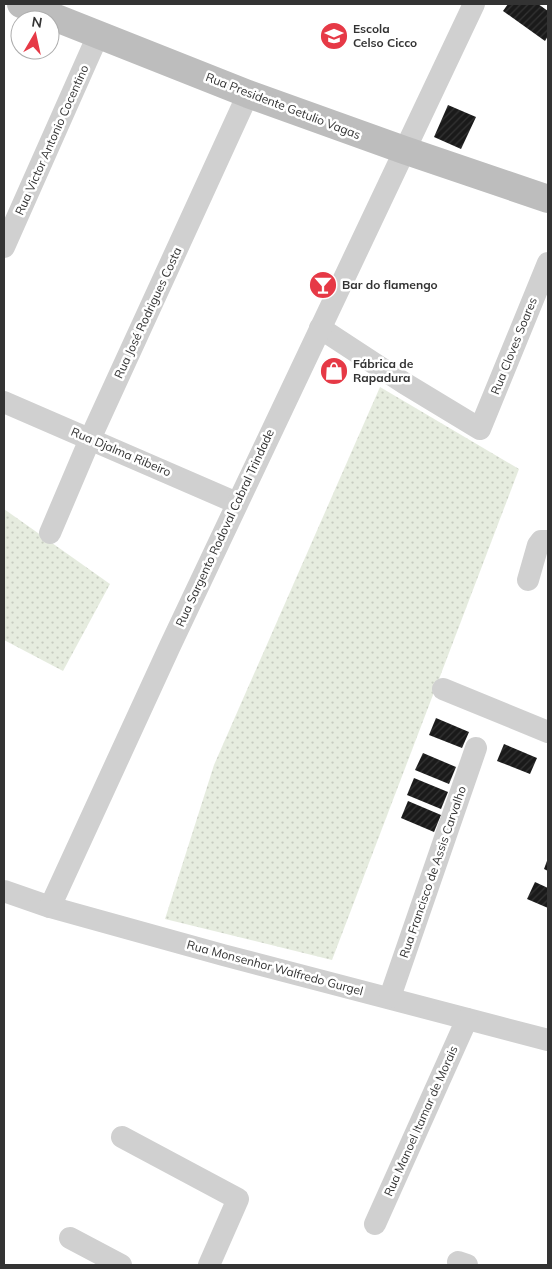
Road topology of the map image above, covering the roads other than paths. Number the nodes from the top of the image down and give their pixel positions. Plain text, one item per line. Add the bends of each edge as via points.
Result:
1 (21, 4) edge
2 (474, 4) edge
3 (99, 33) junction
4 (248, 94) junction
5 (404, 150) junction
6 (548, 199) edge
7 (4, 247) edge
8 (548, 263) edge
9 (320, 328) junction
10 (4, 402) edge
11 (90, 438) junction
12 (237, 503) junction
13 (50, 533) dead end
14 (548, 541) edge
15 (528, 580) dead end
16 (444, 689) dead end
17 (548, 732) edge
18 (476, 748) dead end
19 (4, 892) edge
20 (50, 907) junction
21 (390, 997) junction
22 (467, 1019) junction
23 (548, 1040) edge
24 (122, 1137) dead end
25 (375, 1224) dead end
26 (70, 1238) dead end
27 (121, 1265) edge
28 (209, 1265) edge

1 - 3 street, Rua Presidente Getulio Vagas
2 - 5 street, Rua Sargento Rodoval Cabral Trindade
3 - 4 street, Rua Presidente Getulio Vagas
3 - 7 street, Rua Victor Antonio Cocentino
4 - 5 street, Rua Presidente Getulio Vagas
4 - 11 street, Rua José Rodrigues Costa
5 - 6 street, Rua Presidente Getulio Vagas
5 - 9 street, Rua Sargento Rodoval Cabral Trindade
8 - 9 street, Rua Cloves Soares via 480,430
9 - 12 street, Rua Sargento Rodoval Cabral Trindade
10 - 11 street, Rua Djalma Ribeiro
11 - 12 street, Rua Djalma Ribeiro
11 - 13 street, Rua José Rodrigues Costa
12 - 20 street, Rua Sargento Rodoval Cabral Trindade
14 - 15 street via 541,541 538,545
16 - 17 street
18 - 21 street, Rua Francisco de Assis Carvalho
19 - 20 street, Rua Monsenhor Walfredo Gurgel
20 - 21 street, Rua Monsenhor Walfredo Gurgel
21 - 22 street, Rua Monsenhor Walfredo Gurgel
22 - 23 street, Rua Monsenhor Walfredo Gurgel
22 - 25 street, Rua Manoel Itamar de Morais
24 - 28 street via 238,1199
26 - 27 street

